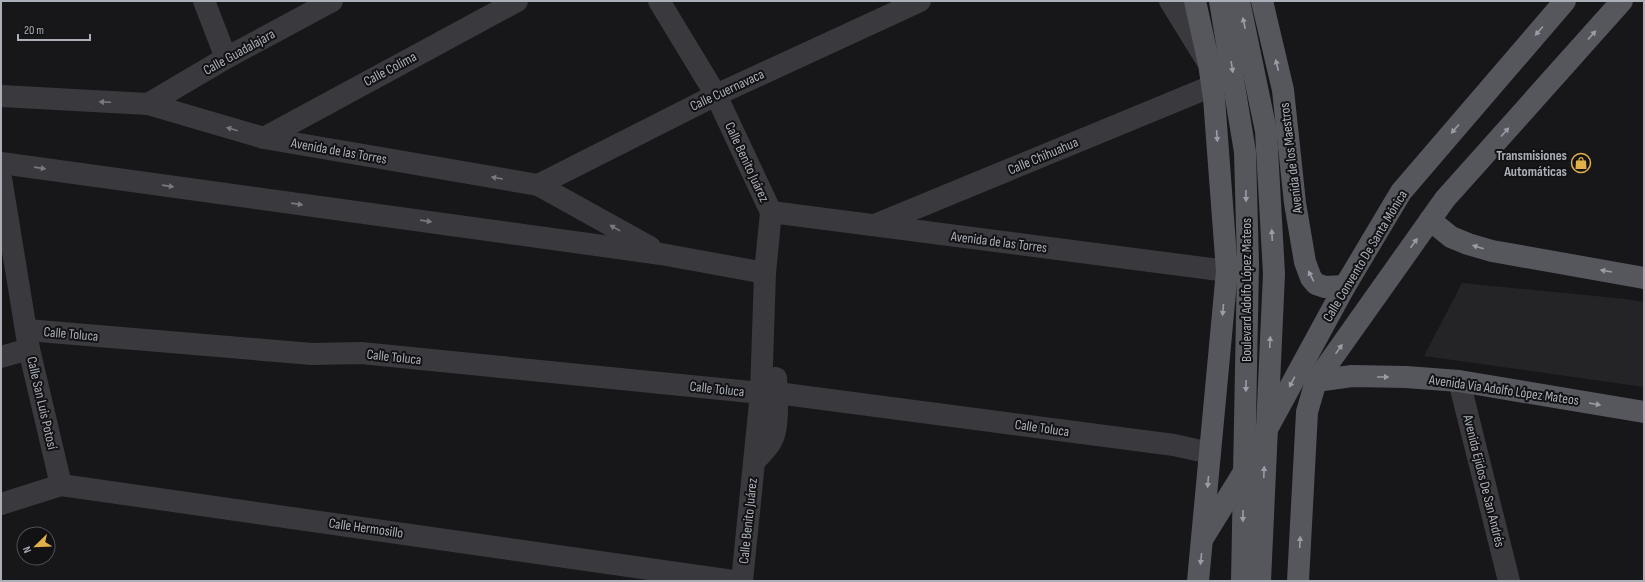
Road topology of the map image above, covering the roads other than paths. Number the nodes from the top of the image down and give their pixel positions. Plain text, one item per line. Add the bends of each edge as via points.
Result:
1 (204, 1) edge
2 (332, 1) edge
3 (517, 1) edge
4 (659, 1) edge
5 (920, 1) edge
6 (1170, 1) edge
7 (1195, 1) edge
8 (1220, 1) edge
9 (1239, 1) edge
10 (1262, 1) edge
11 (1565, 1) edge
12 (1622, 1) edge
13 (226, 58) junction
14 (1209, 64) junction
15 (1283, 90) junction
16 (1213, 92) junction
17 (716, 95) junction
18 (1, 96) edge
19 (148, 104) junction
20 (264, 138) junction
21 (1, 163) edge
22 (1, 178) edge
23 (538, 185) junction
24 (771, 212) junction
25 (1430, 220) junction
26 (874, 226) junction
27 (662, 254) junction
28 (1227, 271) junction
29 (765, 273) junction
30 (1274, 274) joint
31 (1644, 278) edge
32 (1345, 286) junction
33 (28, 340) junction
34 (1, 357) edge
35 (1316, 381) junction
36 (1459, 381) junction
37 (769, 393) junction
38 (1644, 412) edge
39 (1210, 453) junction
40 (61, 484) junction
41 (1, 504) edge
42 (1203, 538) junction
43 (733, 581) edge
44 (742, 581) edge
45 (1198, 581) edge
46 (1242, 581) edge
47 (1260, 581) edge
48 (1298, 581) edge
49 (1509, 581) edge

1 - 13 street
2 - 13 street, Calle Guadalajara
3 - 20 street, Calle Colima
4 - 17 street, Calle Benito Juárez
5 - 17 street, Calle Cuernavaca
6 - 14 street
7 - 14 main road
8 -> 46 main road, Boulevard Adolfo López Mateos via 1245,152 1248,264
30 -> 9 main road, Avenida de los Maestros via 1266,131
15 -> 10 main road, Avenida de los Maestros
11 -> 32 main road, Calle Convento De Santa Mónica via 1401,192
25 -> 12 main road, Calle Convento De Santa Mónica via 1445,199
13 - 19 street, Calle Guadalajara
14 - 16 main road
15 - 16 main road via 1269,114 1259,120 1247,122 1234,120 1223,112
32 -> 15 main road, Avenida de los Maestros via 1325,287 1316,284 1305,262 1295,203
16 - 26 street, Calle Chihuahua
16 -> 28 main road
17 - 23 street, Calle Cuernavaca
17 - 24 street, Calle Benito Juárez
19 -> 18 street, Avenida de las Torres
20 -> 19 street, Avenida de las Torres
23 -> 20 street, Avenida de las Torres
21 -> 27 street, Avenida de las Torres
22 - 33 street, Calle San Luis Potosí
27 -> 23 street, Avenida de las Torres
24 - 26 street, Avenida de las Torres
24 - 29 street, Calle Benito Juárez
31 -> 25 main road via 1492,251 1451,237
35 -> 25 main road, Calle Convento De Santa Mónica
26 - 28 street, Avenida de las Torres
27 - 29 street, Avenida de las Torres
28 -> 39 main road, Boulevard Adolfo López Mateos
29 - 37 street, Calle Benito Juárez via 763,340
47 -> 30 main road, Boulevard Adolfo López Mateos
32 -> 42 main road, Calle Convento De Santa Mónica via 1242,475
33 - 34 street, Calle Toluca
33 - 37 street, Calle Toluca via 312,354 361,353
33 - 40 street, Calle San Luis Potosí
35 -> 36 main road, Avenida Via Adolfo López Mateos via 1352,376
48 -> 35 main road via 1307,412
36 -> 38 main road, Avenida Via Adolfo López Mateos
36 - 49 street, Avenida Ejidos De San Andrés
37 - 39 street, Calle Toluca via 1174,446
37 - 44 street, Calle Benito Juárez via 754,462
39 -> 42 main road, Boulevard Adolfo López Mateos
40 - 41 street, Calle Hermosillo
40 - 43 street, Calle Hermosillo
42 -> 45 main road, Boulevard Adolfo López Mateos

